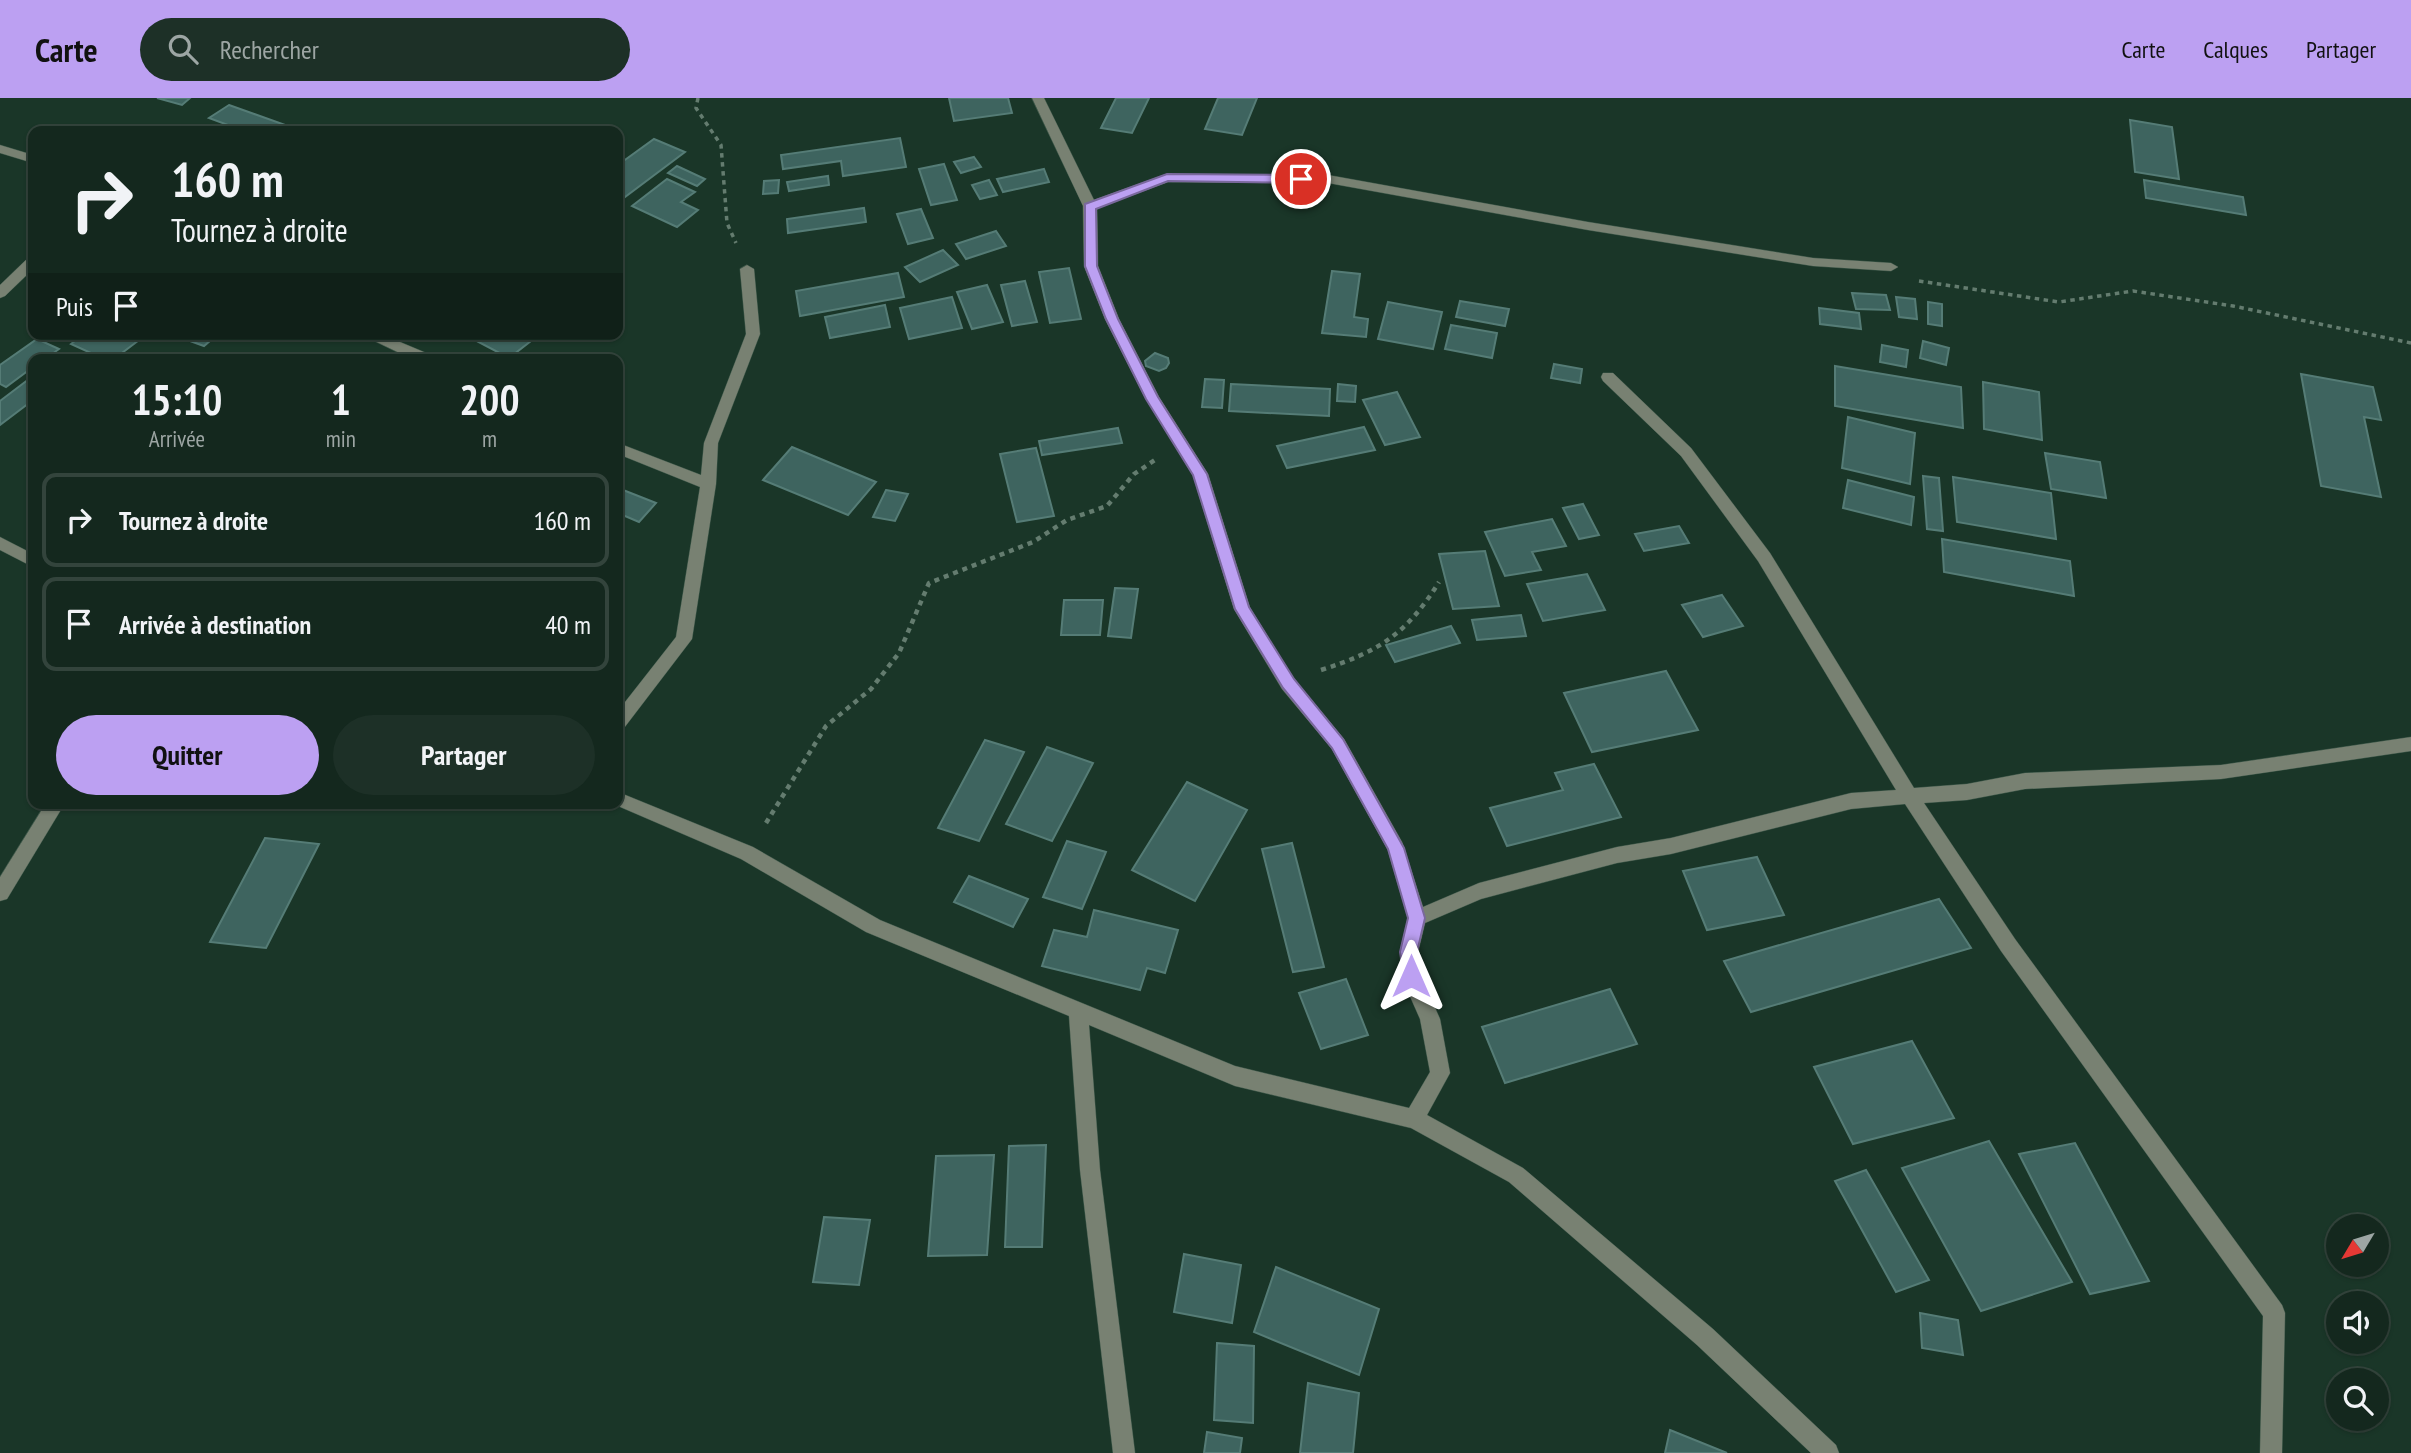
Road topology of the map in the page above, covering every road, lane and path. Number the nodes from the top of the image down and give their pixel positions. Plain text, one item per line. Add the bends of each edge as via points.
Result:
1 (698, 98) edge
2 (1038, 98) edge
3 (0, 149) edge
4 (28, 157) edge
5 (1090, 206) junction
6 (28, 266) edge
7 (1891, 267) dead end
8 (747, 269) joint
9 (1908, 280) dead end
10 (0, 293) edge
11 (381, 340) edge
12 (2411, 343) edge
13 (414, 354) edge
14 (1608, 377) dead end
15 (1180, 443) junction
16 (623, 450) edge
17 (708, 484) junction
18 (0, 543) edge
19 (28, 558) edge
20 (1439, 582) dead end
21 (1288, 684) junction
22 (623, 717) edge
23 (2411, 744) edge
24 (1910, 797) junction
25 (623, 802) edge
26 (52, 809) edge
27 (747, 853) junction
28 (0, 893) edge
29 (1417, 918) junction
30 (1078, 1012) junction
31 (1414, 1119) junction
32 (1124, 1453) edge
33 (1828, 1453) edge
34 (2271, 1453) edge

1 - 8 path via 696,108 720,145 727,223
2 - 5 street
3 - 4 street
5 - 7 street via 1167,178 1328,179 1813,262
5 - 15 street via 1091,266 1112,319
6 - 10 street
8 - 17 street via 753,334 711,443
9 - 12 path via 2059,302 2133,291
11 - 13 street
14 - 24 street via 1686,452 1764,557
15 - 21 street via 1200,474 1242,609
15 - 27 path via 1135,474 1107,506 1067,520 1034,542 929,583 899,653 870,689 826,726
16 - 17 street
17 - 22 street via 684,639
18 - 19 street
20 - 21 path via 1422,611 1388,643
21 - 29 street via 1338,744 1396,848
23 - 24 street via 2221,772 2025,781
24 - 29 street via 1851,801 1617,855 1479,891
24 - 34 street via 2016,956 2274,1313
25 - 27 street
26 - 28 street
27 - 30 street via 873,926
29 - 31 street via 1409,952 1411,976 1430,1019 1440,1073
30 - 31 street via 1235,1076
30 - 32 street via 1090,1170
31 - 33 street via 1516,1175 1705,1337

